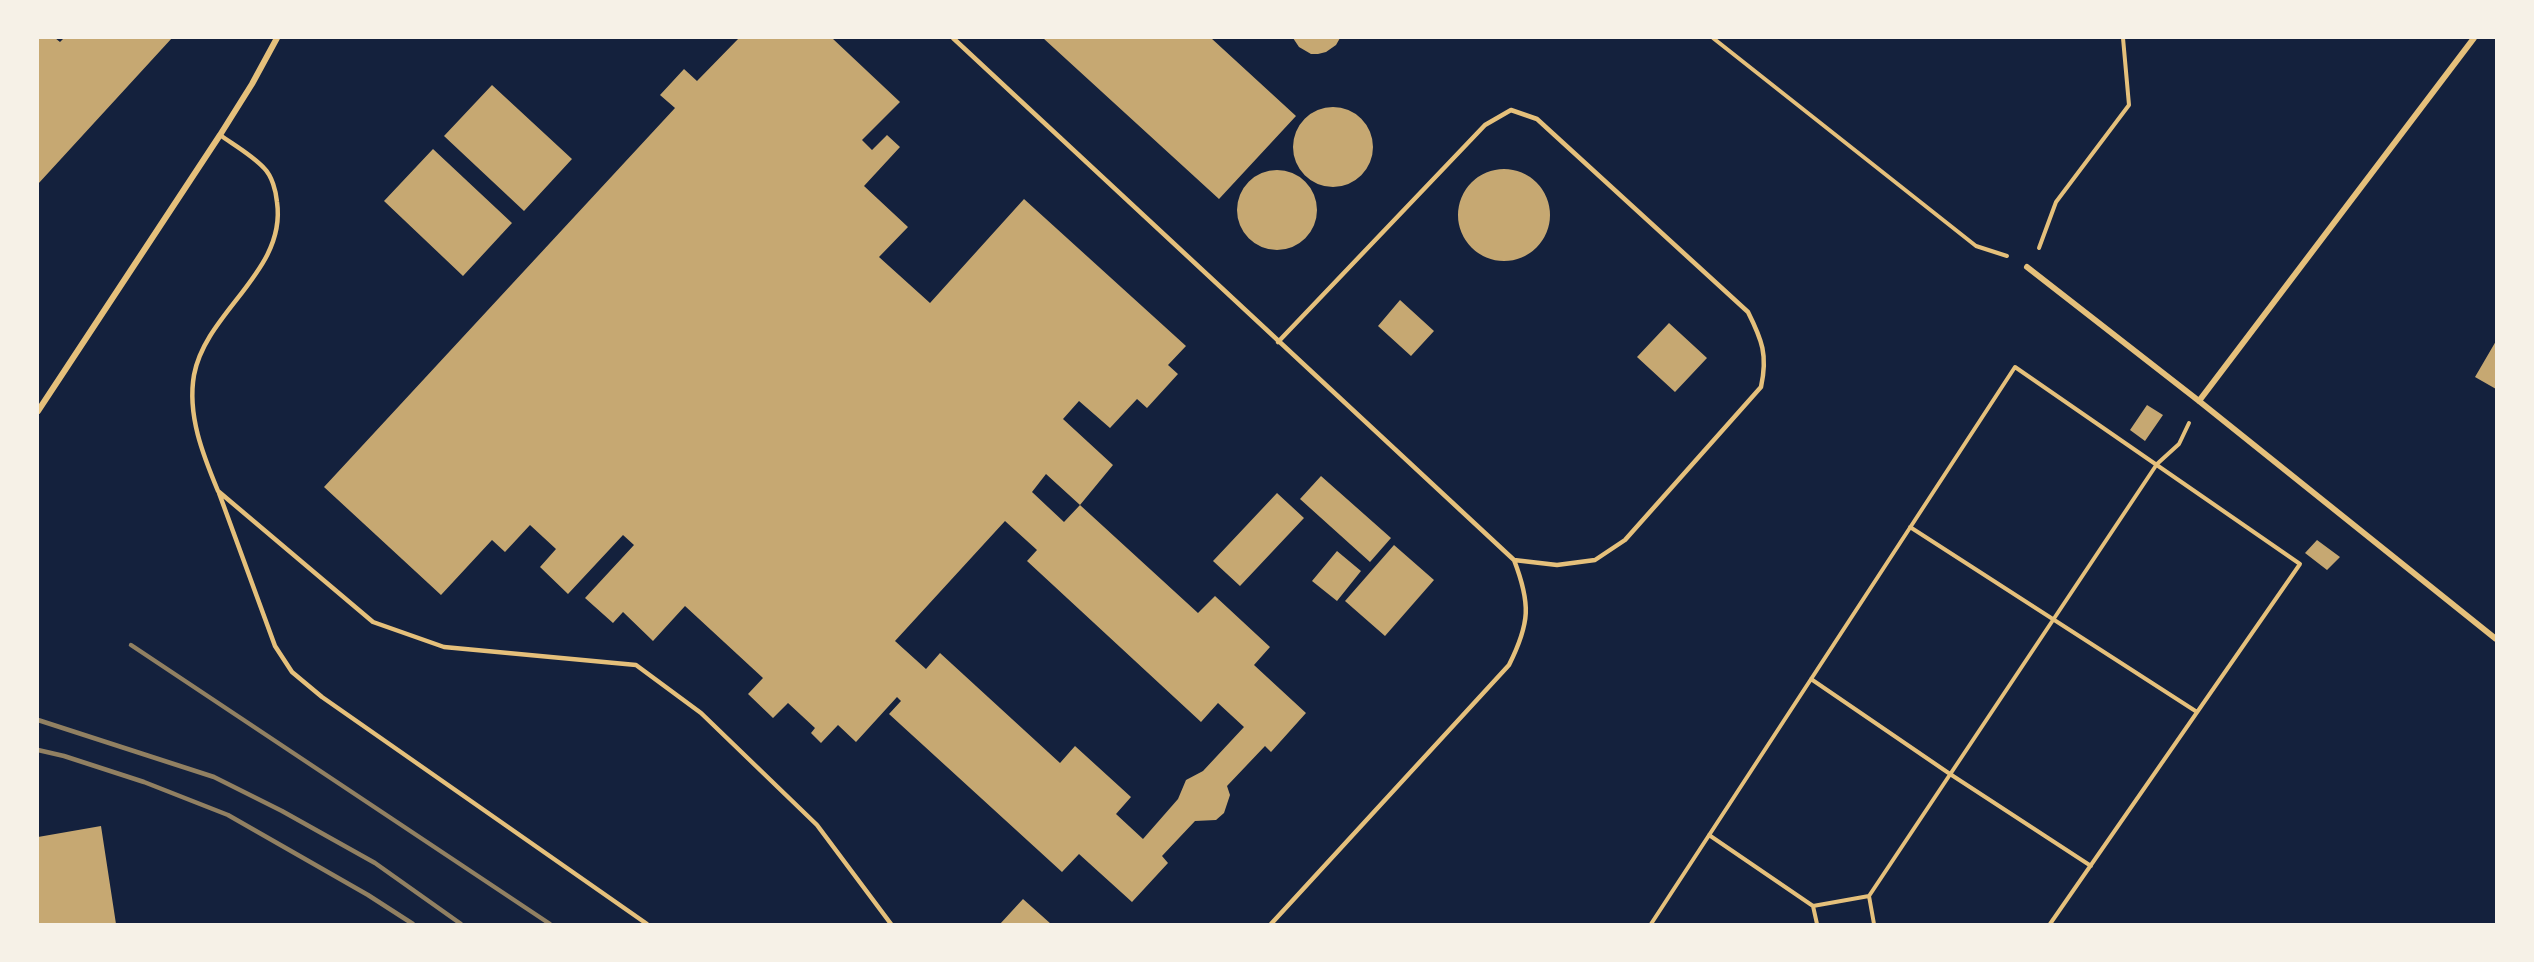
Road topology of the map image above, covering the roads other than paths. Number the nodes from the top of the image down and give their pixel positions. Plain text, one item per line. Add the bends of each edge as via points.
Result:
1 (277, 38) edge
2 (953, 38) edge
3 (2474, 38) edge
4 (220, 135) junction
5 (2027, 267) road end
6 (1278, 342) junction
7 (2199, 401) junction
8 (38, 411) edge
9 (218, 491) junction
10 (1514, 560) junction
11 (2496, 639) edge
12 (647, 924) edge
13 (891, 924) edge
14 (1271, 924) edge

1 - 4 street
2 - 6 lane
3 - 7 street
4 - 8 street
4 - 9 lane via 265,169 276,190 279,214 275,241 210,335 194,374 194,414
5 - 7 street
6 - 10 lane
6 - 10 lane via 1485,125 1511,110 1537,119 1748,312 1761,338 1766,365 1761,387 1625,540 1595,560 1557,565
7 - 11 street
9 - 12 lane via 274,646 292,672 322,697
9 - 13 lane via 373,622 444,647 636,665 701,713 817,825
10 - 14 lane via 1527,609 1522,639 1509,665

